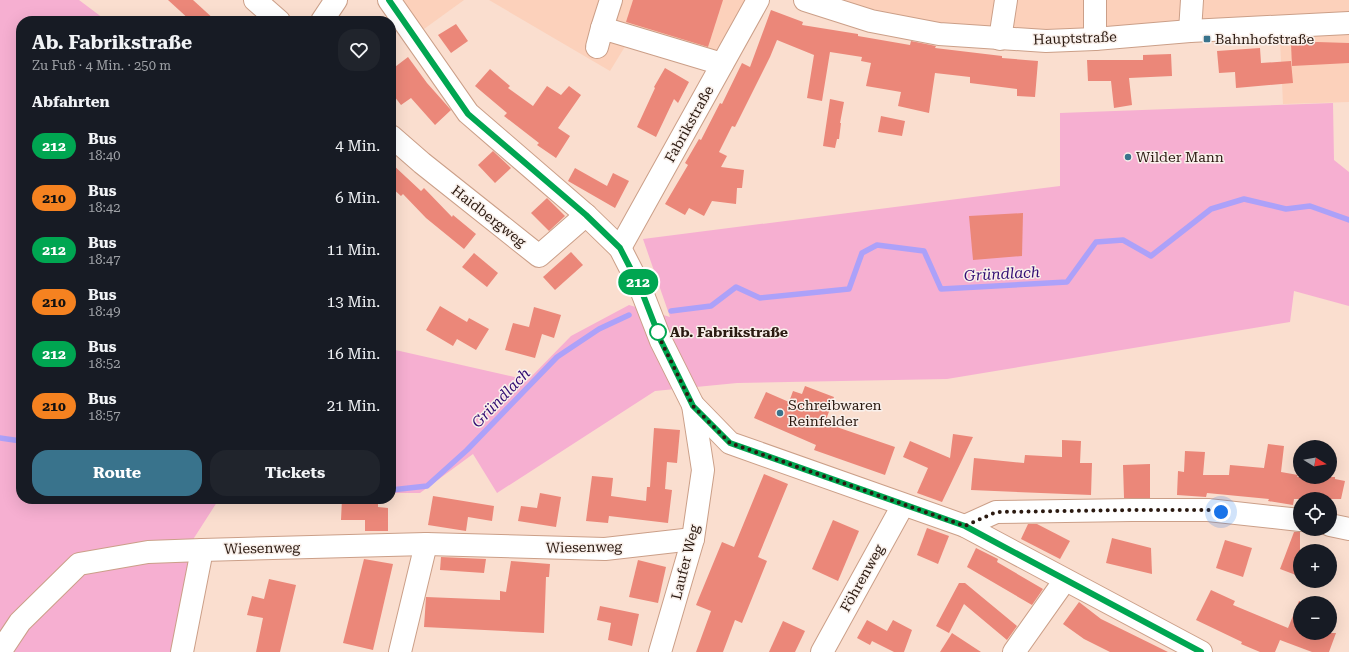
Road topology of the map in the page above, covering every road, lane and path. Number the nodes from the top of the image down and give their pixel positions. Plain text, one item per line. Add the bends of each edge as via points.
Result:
1 (255, 0) edge
2 (336, 0) edge
3 (389, 0) edge
4 (611, 0) edge
5 (758, 0) edge
6 (1006, 0) edge
7 (1096, 0) edge
8 (1192, 0) edge
9 (816, 2) edge
10 (273, 16) edge
11 (325, 16) edge
12 (1349, 23) edge
13 (1190, 31) junction
14 (1000, 39) junction
15 (1095, 39) junction
16 (722, 64) junction
17 (396, 140) edge
18 (586, 215) junction
19 (620, 248) junction
20 (693, 406) junction
21 (730, 443) junction
22 (703, 470) junction
23 (903, 504) junction
24 (1293, 519) edge
25 (965, 526) junction
26 (1337, 527) edge
27 (1349, 530) edge
28 (693, 540) junction
29 (426, 544) junction
30 (202, 550) junction
31 (1065, 580) junction
32 (0, 652) edge
33 (182, 652) edge
34 (404, 652) edge
35 (660, 652) edge
36 (822, 652) edge
37 (1014, 652) edge
38 (1201, 652) edge

1 - 10 street
2 - 11 street
3 - 18 street via 468,114
4 - 16 street via 600,37
5 - 16 street, Fabrikstraße
6 - 14 street
7 - 15 street
8 - 13 street
9 - 14 street, Hauptstraße via 894,26 939,34
12 - 13 street, Hauptstraße
13 - 15 street, Hauptstraße
14 - 15 street, Hauptstraße
16 - 19 street, Fabrikstraße
17 - 18 street, Haidbergweg via 539,256
18 - 19 street
19 - 20 street
20 - 21 street
20 - 22 street, Laufer Weg
21 - 22 street
21 - 23 street
22 - 28 street, Laufer Weg
23 - 25 street
23 - 36 street, Föhrenweg
24 - 25 street via 1208,510 996,512
25 - 31 street
26 - 27 street
28 - 29 street, Wiesenweg via 604,549
28 - 35 street, Laufer Weg
29 - 30 street, Wiesenweg
29 - 34 street
30 - 32 street, Wiesenweg via 148,552 79,564 20,622
30 - 33 street
31 - 37 street
31 - 38 street

